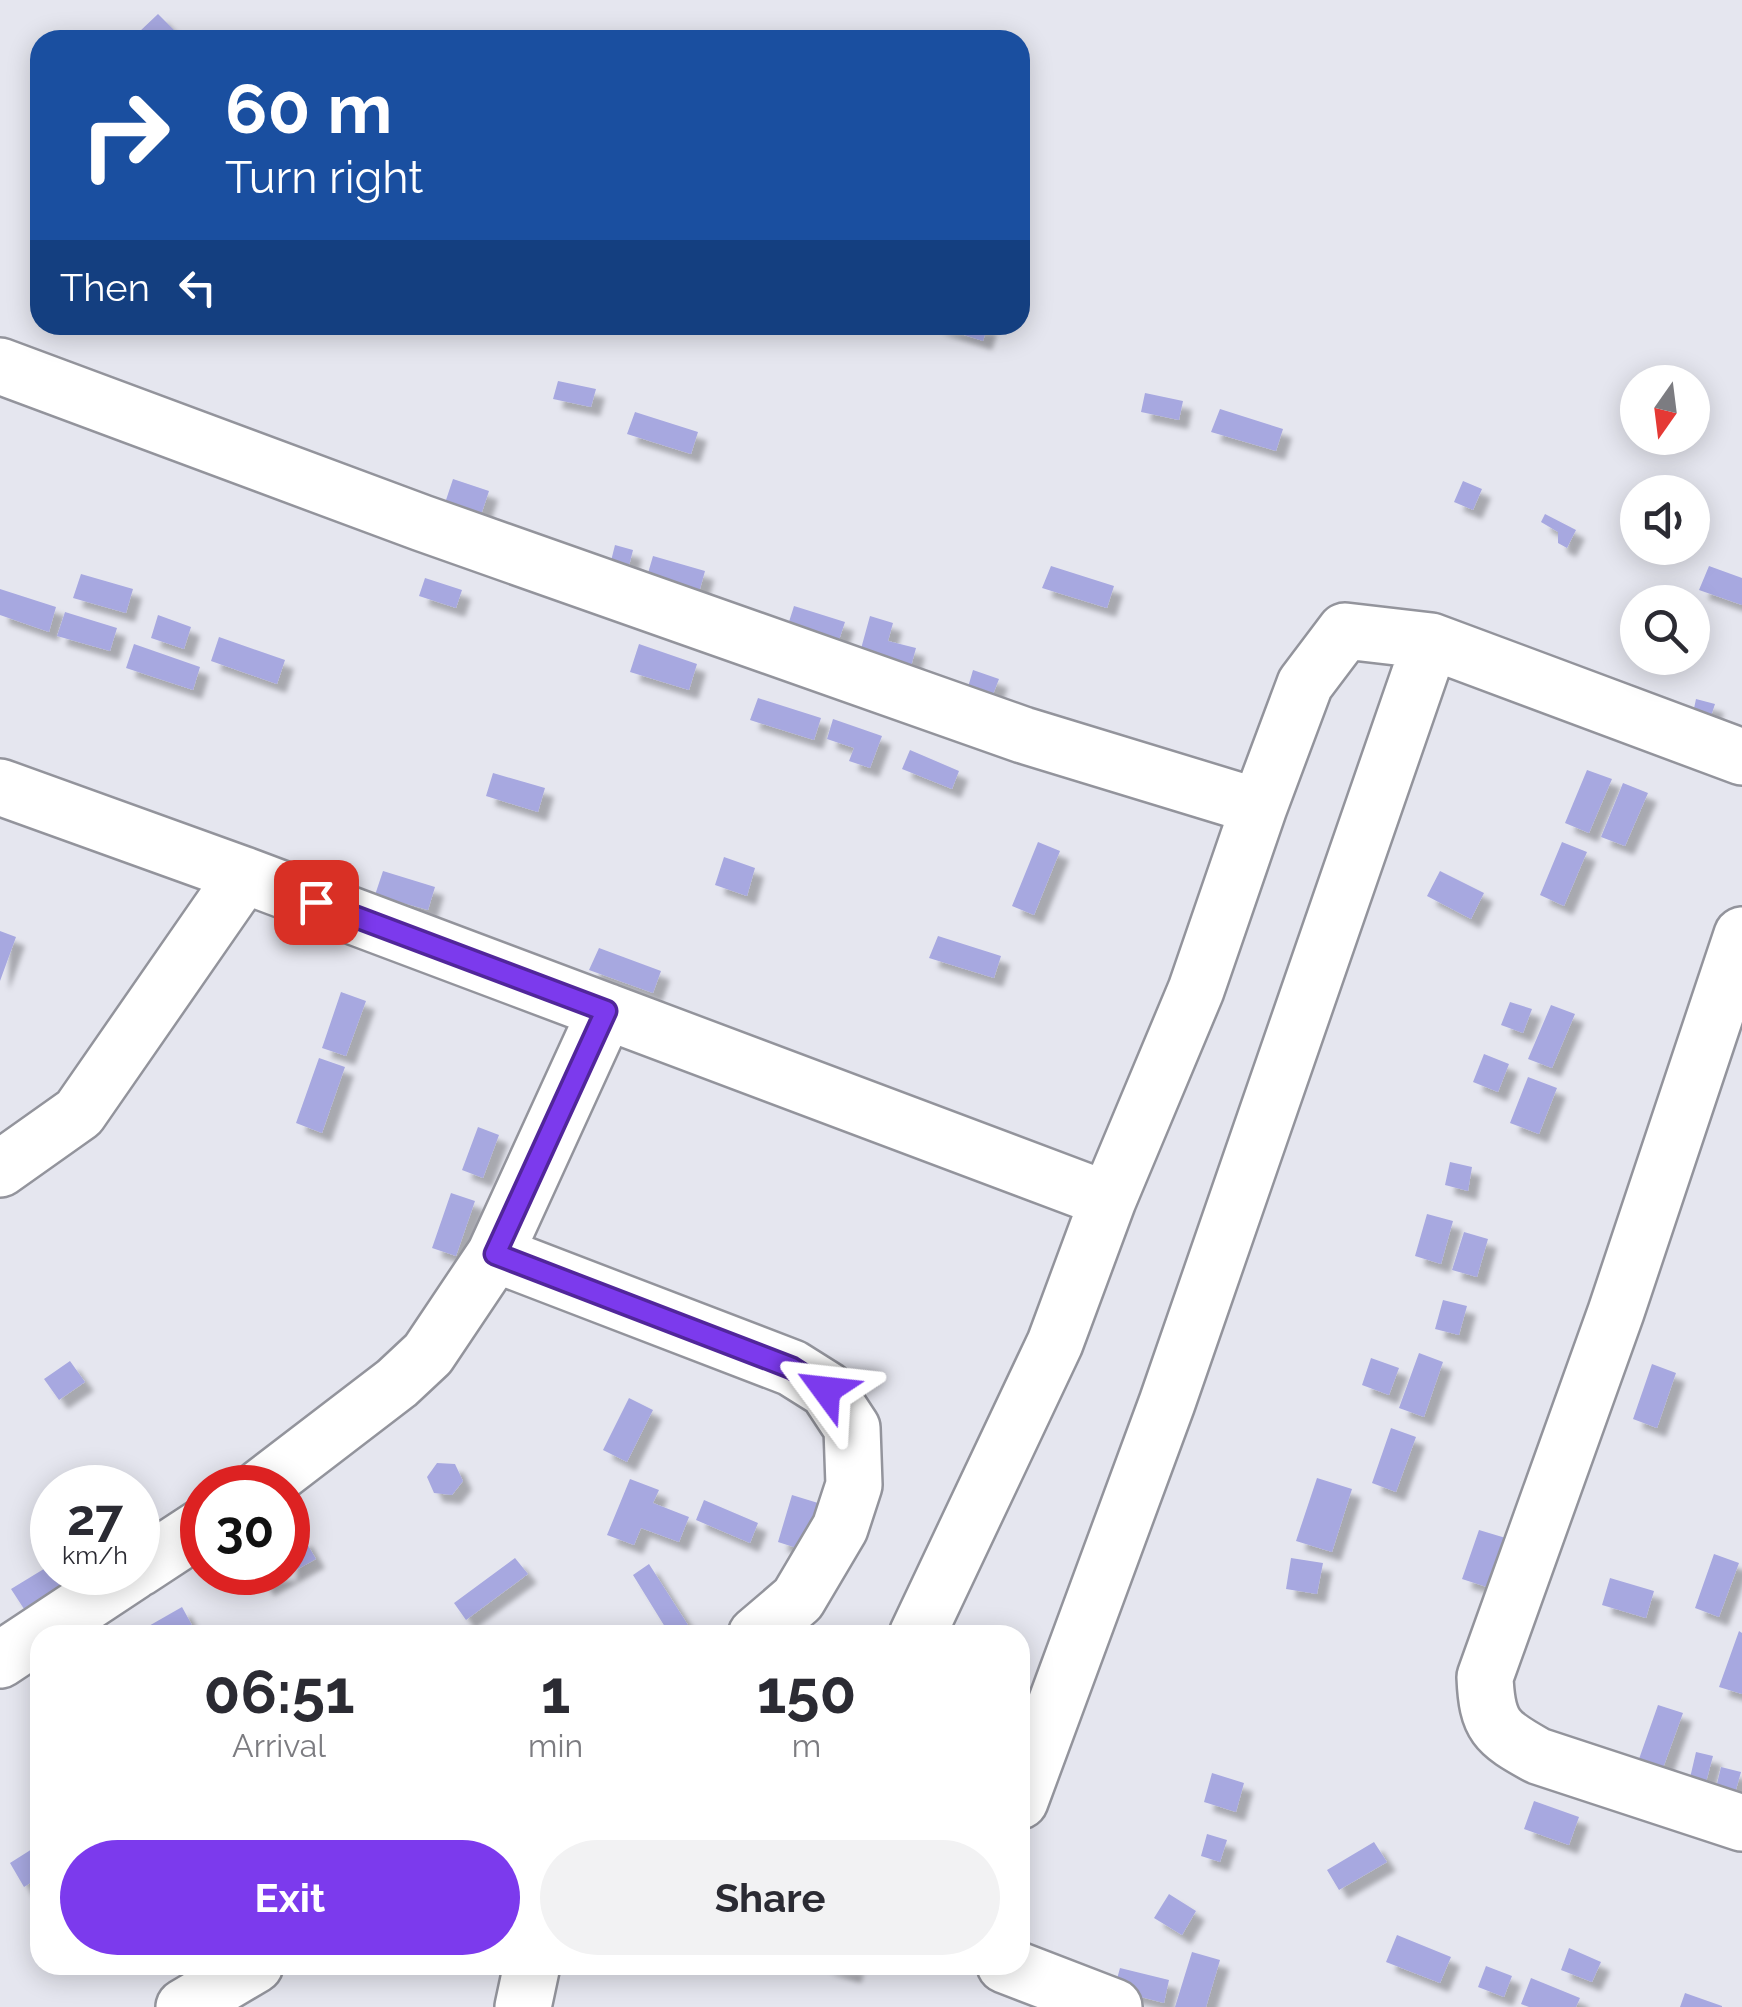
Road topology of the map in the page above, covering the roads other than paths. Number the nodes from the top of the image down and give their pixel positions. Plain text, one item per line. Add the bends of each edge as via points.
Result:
1 (0, 366) edge
2 (1430, 640) junction
3 (1742, 757) edge
4 (0, 787) edge
5 (1258, 807) junction
6 (244, 875) junction
7 (1742, 936) edge
8 (606, 1011) junction
9 (0, 1170) edge
10 (1108, 1200) junction
11 (495, 1254) junction
12 (290, 1465) edge
13 (99, 1595) edge
14 (53, 1625) edge
15 (768, 1625) edge
16 (922, 1625) edge
17 (30, 1640) edge
18 (0, 1660) edge
19 (1030, 1774) edge
20 (1742, 1823) edge
21 (1030, 1974) edge
22 (238, 1975) edge
23 (530, 1975) edge
24 (184, 2007) edge
25 (524, 2007) edge
26 (1114, 2007) edge

1 - 5 street via 1023,736
2 - 3 street
2 - 5 street via 1346,631 1304,684
2 - 19 street via 1167,1402
4 - 6 street
5 - 10 street via 1196,990
6 - 8 street
6 - 9 street via 79,1113
7 - 20 street via 1485,1677 1486,1708 1509,1740 1538,1756
8 - 10 street
8 - 11 street
10 - 16 street via 1055,1343
11 - 12 street via 428,1354
11 - 15 street via 792,1368 826,1390 852,1428 854,1484 840,1528 798,1599
13 - 14 street
17 - 18 street
21 - 26 street
22 - 24 street
23 - 25 street

